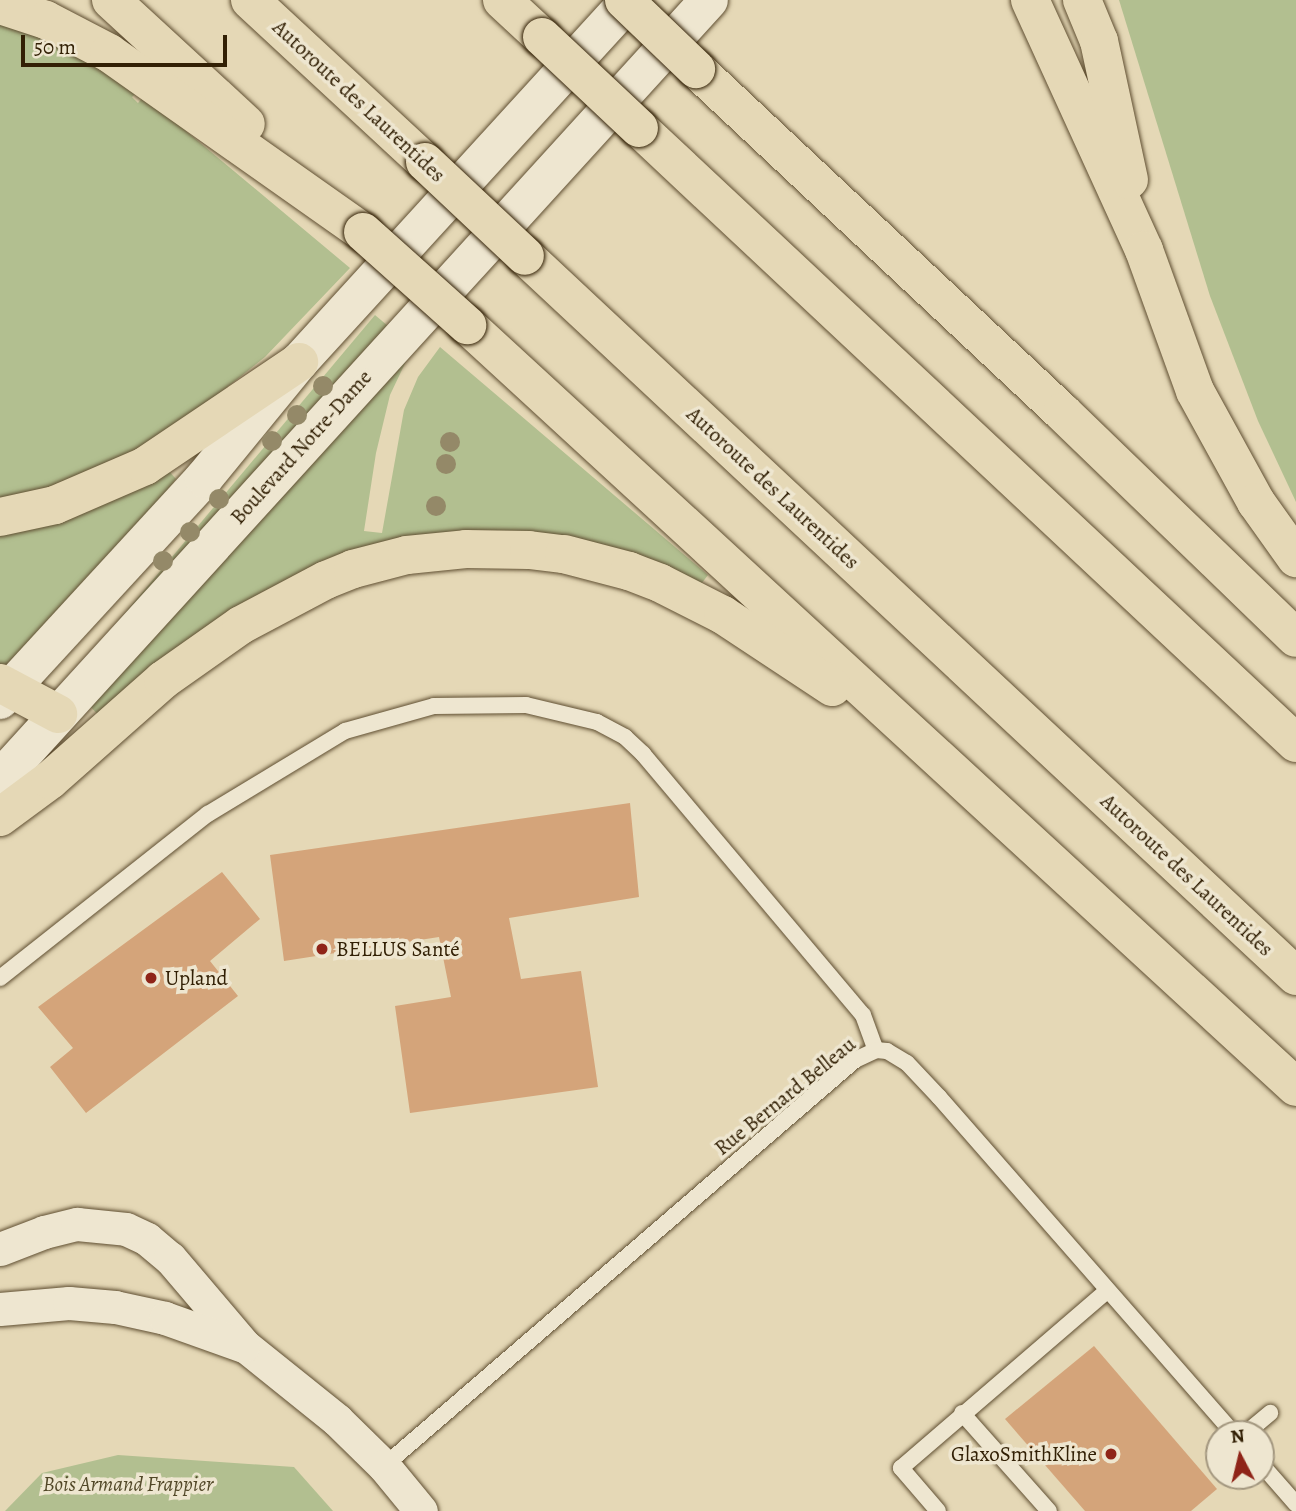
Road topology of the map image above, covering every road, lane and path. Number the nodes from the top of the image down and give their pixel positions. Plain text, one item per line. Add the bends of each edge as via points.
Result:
1 (111, 0) edge
2 (250, 0) edge
3 (502, 0) edge
4 (624, 0) edge
5 (630, 0) edge
6 (709, 0) edge
7 (1030, 0) edge
8 (1082, 0) edge
9 (0, 5) edge
10 (363, 232) junction
11 (1144, 250) junction
12 (299, 362) junction
13 (0, 517) edge
14 (1296, 558) edge
15 (1296, 638) edge
16 (3, 691) edge
17 (58, 714) junction
18 (1296, 743) edge
19 (939, 759) junction
20 (0, 779) edge
21 (0, 817) edge
22 (1296, 976) edge
23 (0, 978) edge
24 (876, 1051) junction
25 (1296, 1087) edge
26 (0, 1249) edge
27 (1107, 1291) junction
28 (0, 1309) edge
29 (245, 1346) junction
30 (962, 1413) junction
31 (1270, 1413) dead end
32 (1222, 1420) edge
33 (1262, 1420) edge
34 (384, 1466) junction
35 (1275, 1480) edge
36 (1296, 1504) edge
37 (421, 1511) edge
38 (938, 1511) edge
39 (1049, 1511) edge

1 - 10 highway
2 - 22 highway, Autoroute des Laurentides, bridge
3 - 18 highway, bridge
4 - 15 highway, bridge
5 - 12 street
6 - 17 street, Boulevard Notre-Dame
7 - 11 highway
8 - 11 highway via 1099,41
9 - 10 highway via 47,20 109,53
10 - 19 highway, bridge
11 - 14 highway via 1178,348 1211,422 1256,502
12 - 13 highway via 145,466 55,505
12 - 16 street via 195,489
16 - 17 highway
17 - 20 street, Boulevard Notre-Dame
19 - 21 highway via 735,622 660,583 564,554 466,549 407,555 353,569 269,608 163,680 50,780
19 - 25 highway
23 - 24 lane via 208,814 345,731 434,706 526,705 597,722 625,737 643,754 863,1015
24 - 27 lane, Rue Bernard Belleau via 887,1051 907,1063
24 - 34 lane, Rue Bernard Belleau via 855,1060
26 - 29 street via 61,1227 93,1224 126,1229 170,1258
27 - 30 lane
27 - 32 lane, Rue Bernard Belleau
28 - 29 street via 104,1305 165,1318
29 - 34 street via 313,1398
30 - 38 lane via 901,1468
30 - 39 lane
31 - 33 lane
34 - 37 street
35 - 36 lane

